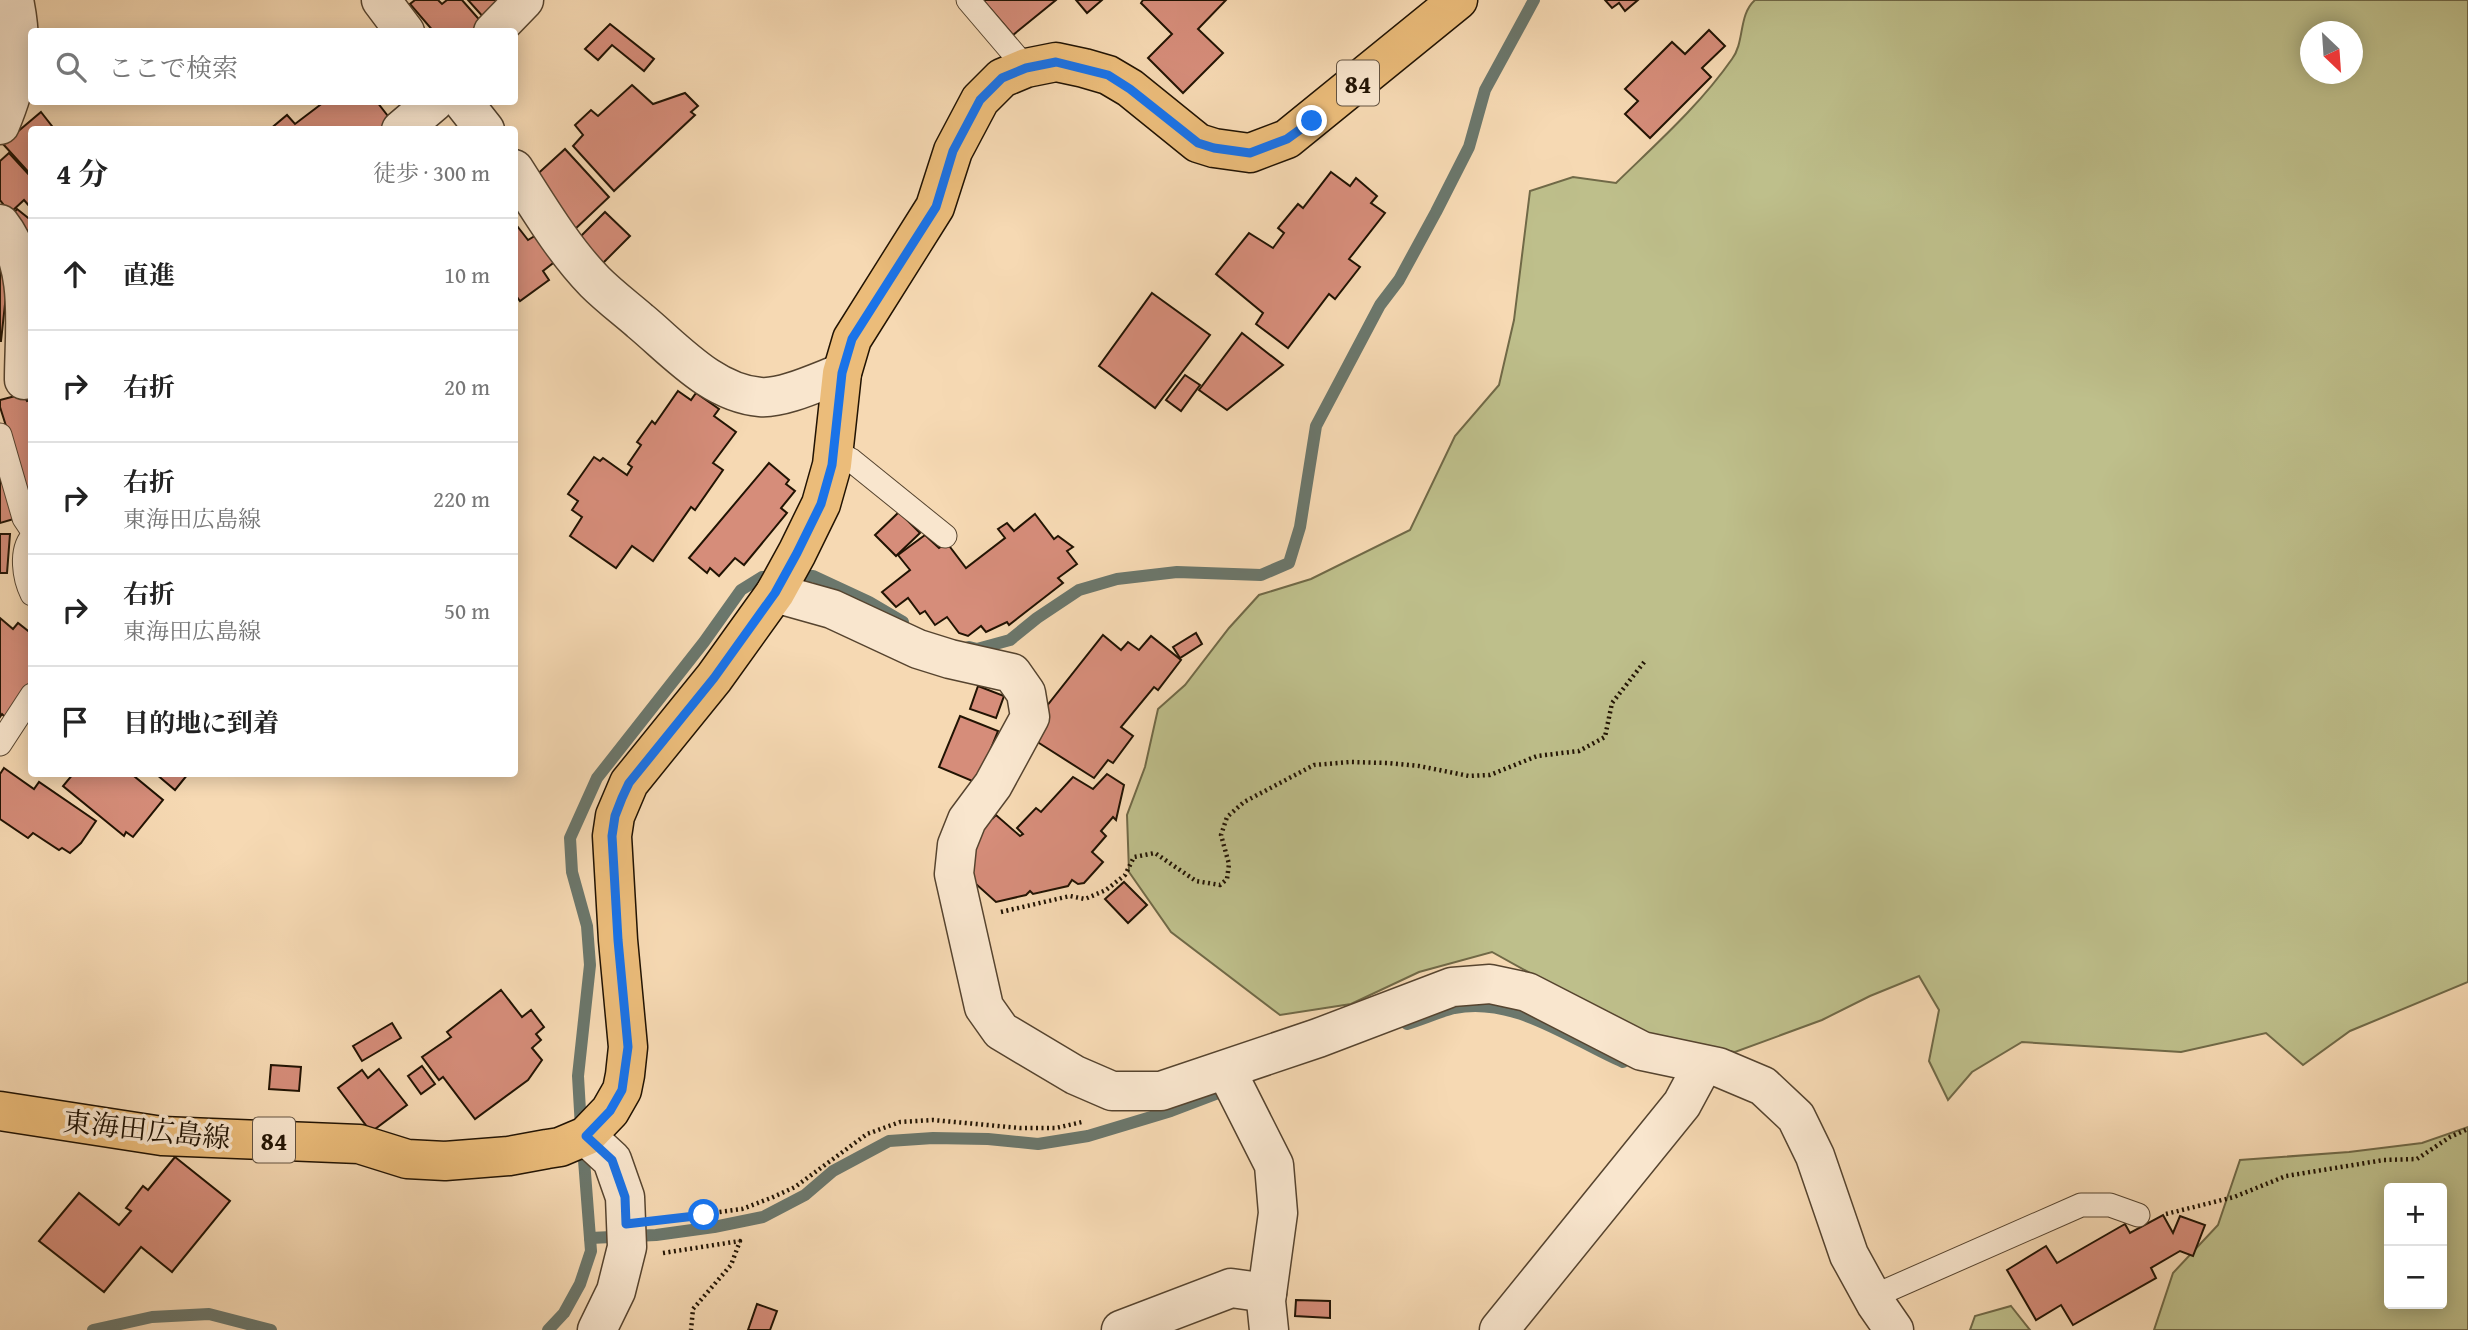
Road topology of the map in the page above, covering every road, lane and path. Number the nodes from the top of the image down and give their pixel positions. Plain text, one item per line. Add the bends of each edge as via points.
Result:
1 (14, 0) edge
2 (381, 0) edge
3 (524, 0) edge
4 (968, 0) edge
5 (1458, 0) edge
6 (402, 28) edge
7 (497, 28) edge
8 (1026, 68) junction
9 (431, 105) edge
10 (465, 105) edge
11 (0, 125) edge
12 (406, 126) edge
13 (482, 126) edge
14 (518, 175) edge
15 (0, 224) edge
16 (28, 279) edge
17 (842, 373) junction
18 (18, 381) edge
19 (0, 435) edge
20 (834, 452) junction
21 (28, 524) edge
22 (945, 536) dead end
23 (28, 542) edge
24 (28, 580) edge
25 (782, 580) junction
26 (1645, 661) dead end
27 (28, 701) edge
28 (0, 744) edge
29 (962, 920) junction
30 (1703, 1065) junction
31 (1226, 1070) junction
32 (0, 1111) edge
33 (1090, 1120) dead end
34 (2468, 1129) edge
35 (586, 1136) junction
36 (2138, 1215) joint
37 (625, 1241) junction
38 (1872, 1297) junction
39 (1274, 1318) edge
40 (597, 1330) edge
41 (691, 1330) edge
42 (1121, 1330) edge
43 (1499, 1330) edge
44 (1894, 1330) edge

1 - 11 street via 20,60
2 - 6 street
3 - 7 street
4 - 8 lane
5 - 8 main road, 東海田広島線 / 84 via 1287,139 1250,153 1198,143 1108,75 1056,62
8 - 17 main road, 東海田広島線 / 84 via 1002,78 980,100 953,151 936,207 852,339
9 - 12 street
10 - 13 street
14 - 17 street via 596,283 722,386 764,398
15 - 16 street
16 - 18 street
17 - 20 main road, 東海田広島線 / 84
19 - 21 lane
20 - 22 lane via 851,460
20 - 25 main road, 東海田広島線 / 84 via 821,504
23 - 24 lane
25 - 29 street via 918,649 1012,673 1026,693 1030,717 993,785 967,820 957,845 954,874
25 - 35 main road, 東海田広島線 / 84 via 714,678 629,783 615,816 612,836 628,1047 622,1090
26 - 29 path via 1612,703 1605,737 1579,751 1537,756 1490,775 1388,763 1314,765 1252,796 1227,817 1221,835 1229,864 1227,879 1220,885 1196,881 1155,853 1134,857 1125,875 1085,899 1070,896
27 - 28 lane
29 - 31 street via 984,1007 1001,1031 1038,1055 1112,1091 1161,1091
30 - 31 street via 1642,1051 1527,992 1490,984 1452,987
30 - 38 street via 1763,1086 1796,1117 1815,1156 1849,1255
30 - 43 street via 1682,1104
31 - 39 street via 1274,1165 1278,1213
32 - 35 main road, 東海田広島線 / 84 via 162,1136 359,1144 407,1159 445,1161 560,1147
33 - 37 path via 1056,1128 900,1122 867,1134 795,1187 761,1202
34 - 36 path via 2417,1159 2286,1176 2201,1207
35 - 37 street via 612,1160 625,1197
36 - 38 lane via 2110,1205 2081,1205
37 - 40 street via 616,1291
37 - 41 path via 740,1241 731,1265 693,1309
38 - 44 street
39 - 42 street via 1231,1289

